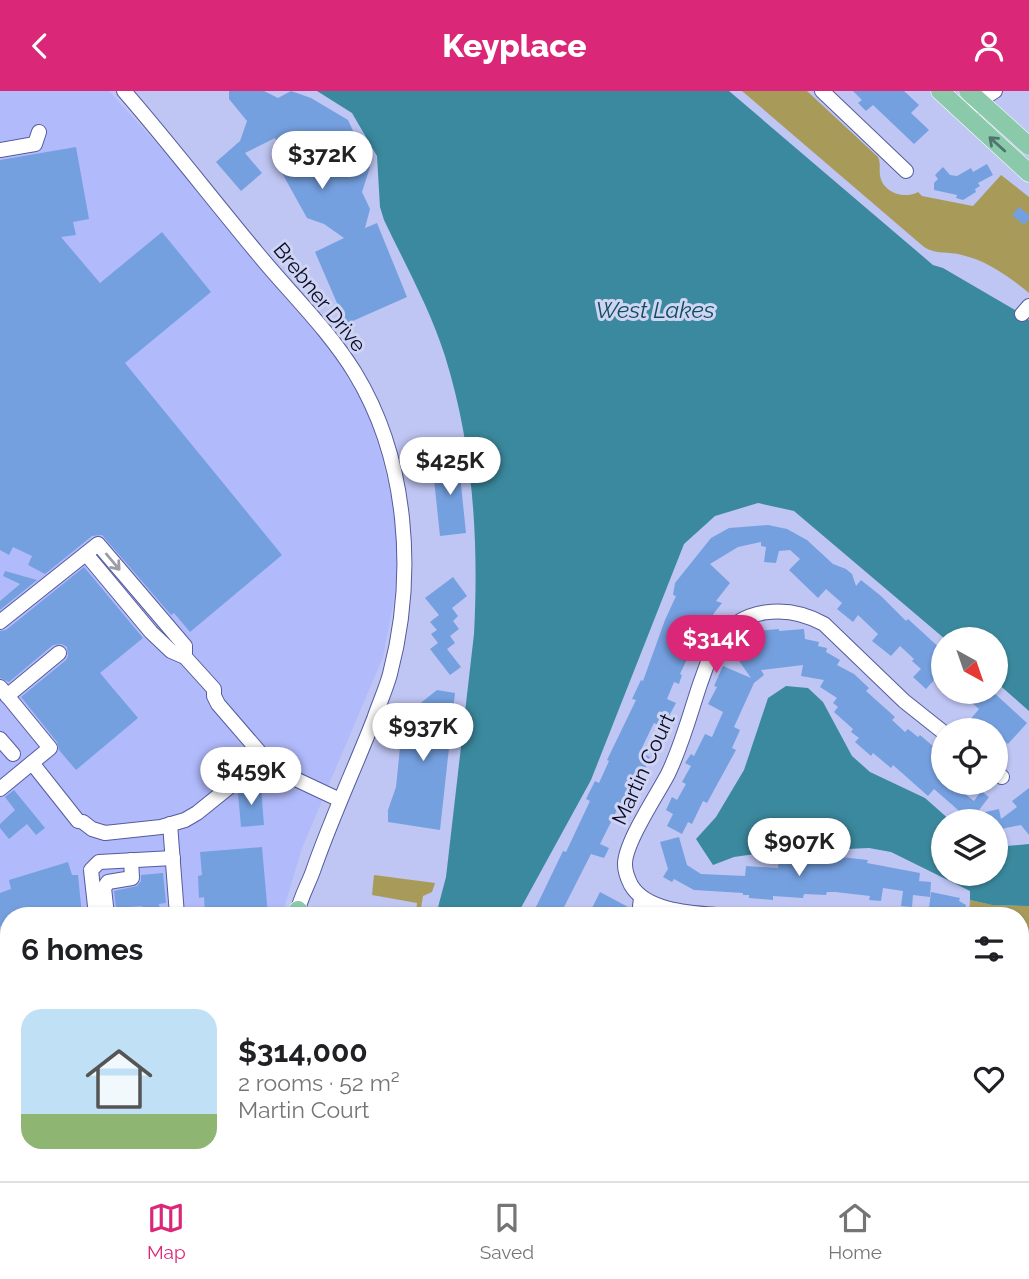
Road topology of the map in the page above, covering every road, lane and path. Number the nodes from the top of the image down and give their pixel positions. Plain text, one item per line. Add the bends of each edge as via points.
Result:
1 (124, 91) edge
2 (822, 91) edge
3 (940, 91) edge
4 (995, 91) edge
5 (974, 96) edge
6 (965, 115) junction
7 (38, 132) dead end
8 (1029, 146) edge
9 (0, 150) edge
10 (906, 171) dead end
11 (1029, 173) edge
12 (0, 622) edge
13 (59, 653) dead end
14 (4, 692) edge
15 (931, 722) edge
16 (0, 739) edge
17 (13, 754) dead end
18 (264, 759) junction
19 (32, 762) junction
20 (0, 789) edge
21 (340, 800) junction
22 (170, 824) junction
23 (173, 859) junction
24 (131, 860) junction
25 (641, 898) junction
26 (95, 907) edge
27 (106, 907) edge
28 (176, 907) edge
29 (301, 907) edge
30 (640, 907) edge
31 (671, 907) edge

1 - 21 street, Brebner Drive via 326,332 354,372 385,436 405,557 401,618 390,675
2 - 10 street
3 - 6 main road
4 - 5 street
5 - 6 street
5 - 8 main road
11 -> 6 main road
7 - 9 street via 35,144
12 -> 18 street via 98,544
13 - 14 street
14 - 19 street via 50,748
15 - 25 street, Martin Court via 824,624 783,610 744,620 716,644 678,750 627,854 627,874
16 - 17 street
18 - 21 street via 274,769
18 - 22 street via 197,813
19 - 20 street
19 - 22 street via 92,829 105,833
21 - 29 street, Brebner Drive
22 - 23 street
23 - 24 street
23 - 28 street
24 - 26 street via 99,862 91,870
24 - 27 street via 132,878 108,882 104,888
25 - 30 street
25 - 31 street

